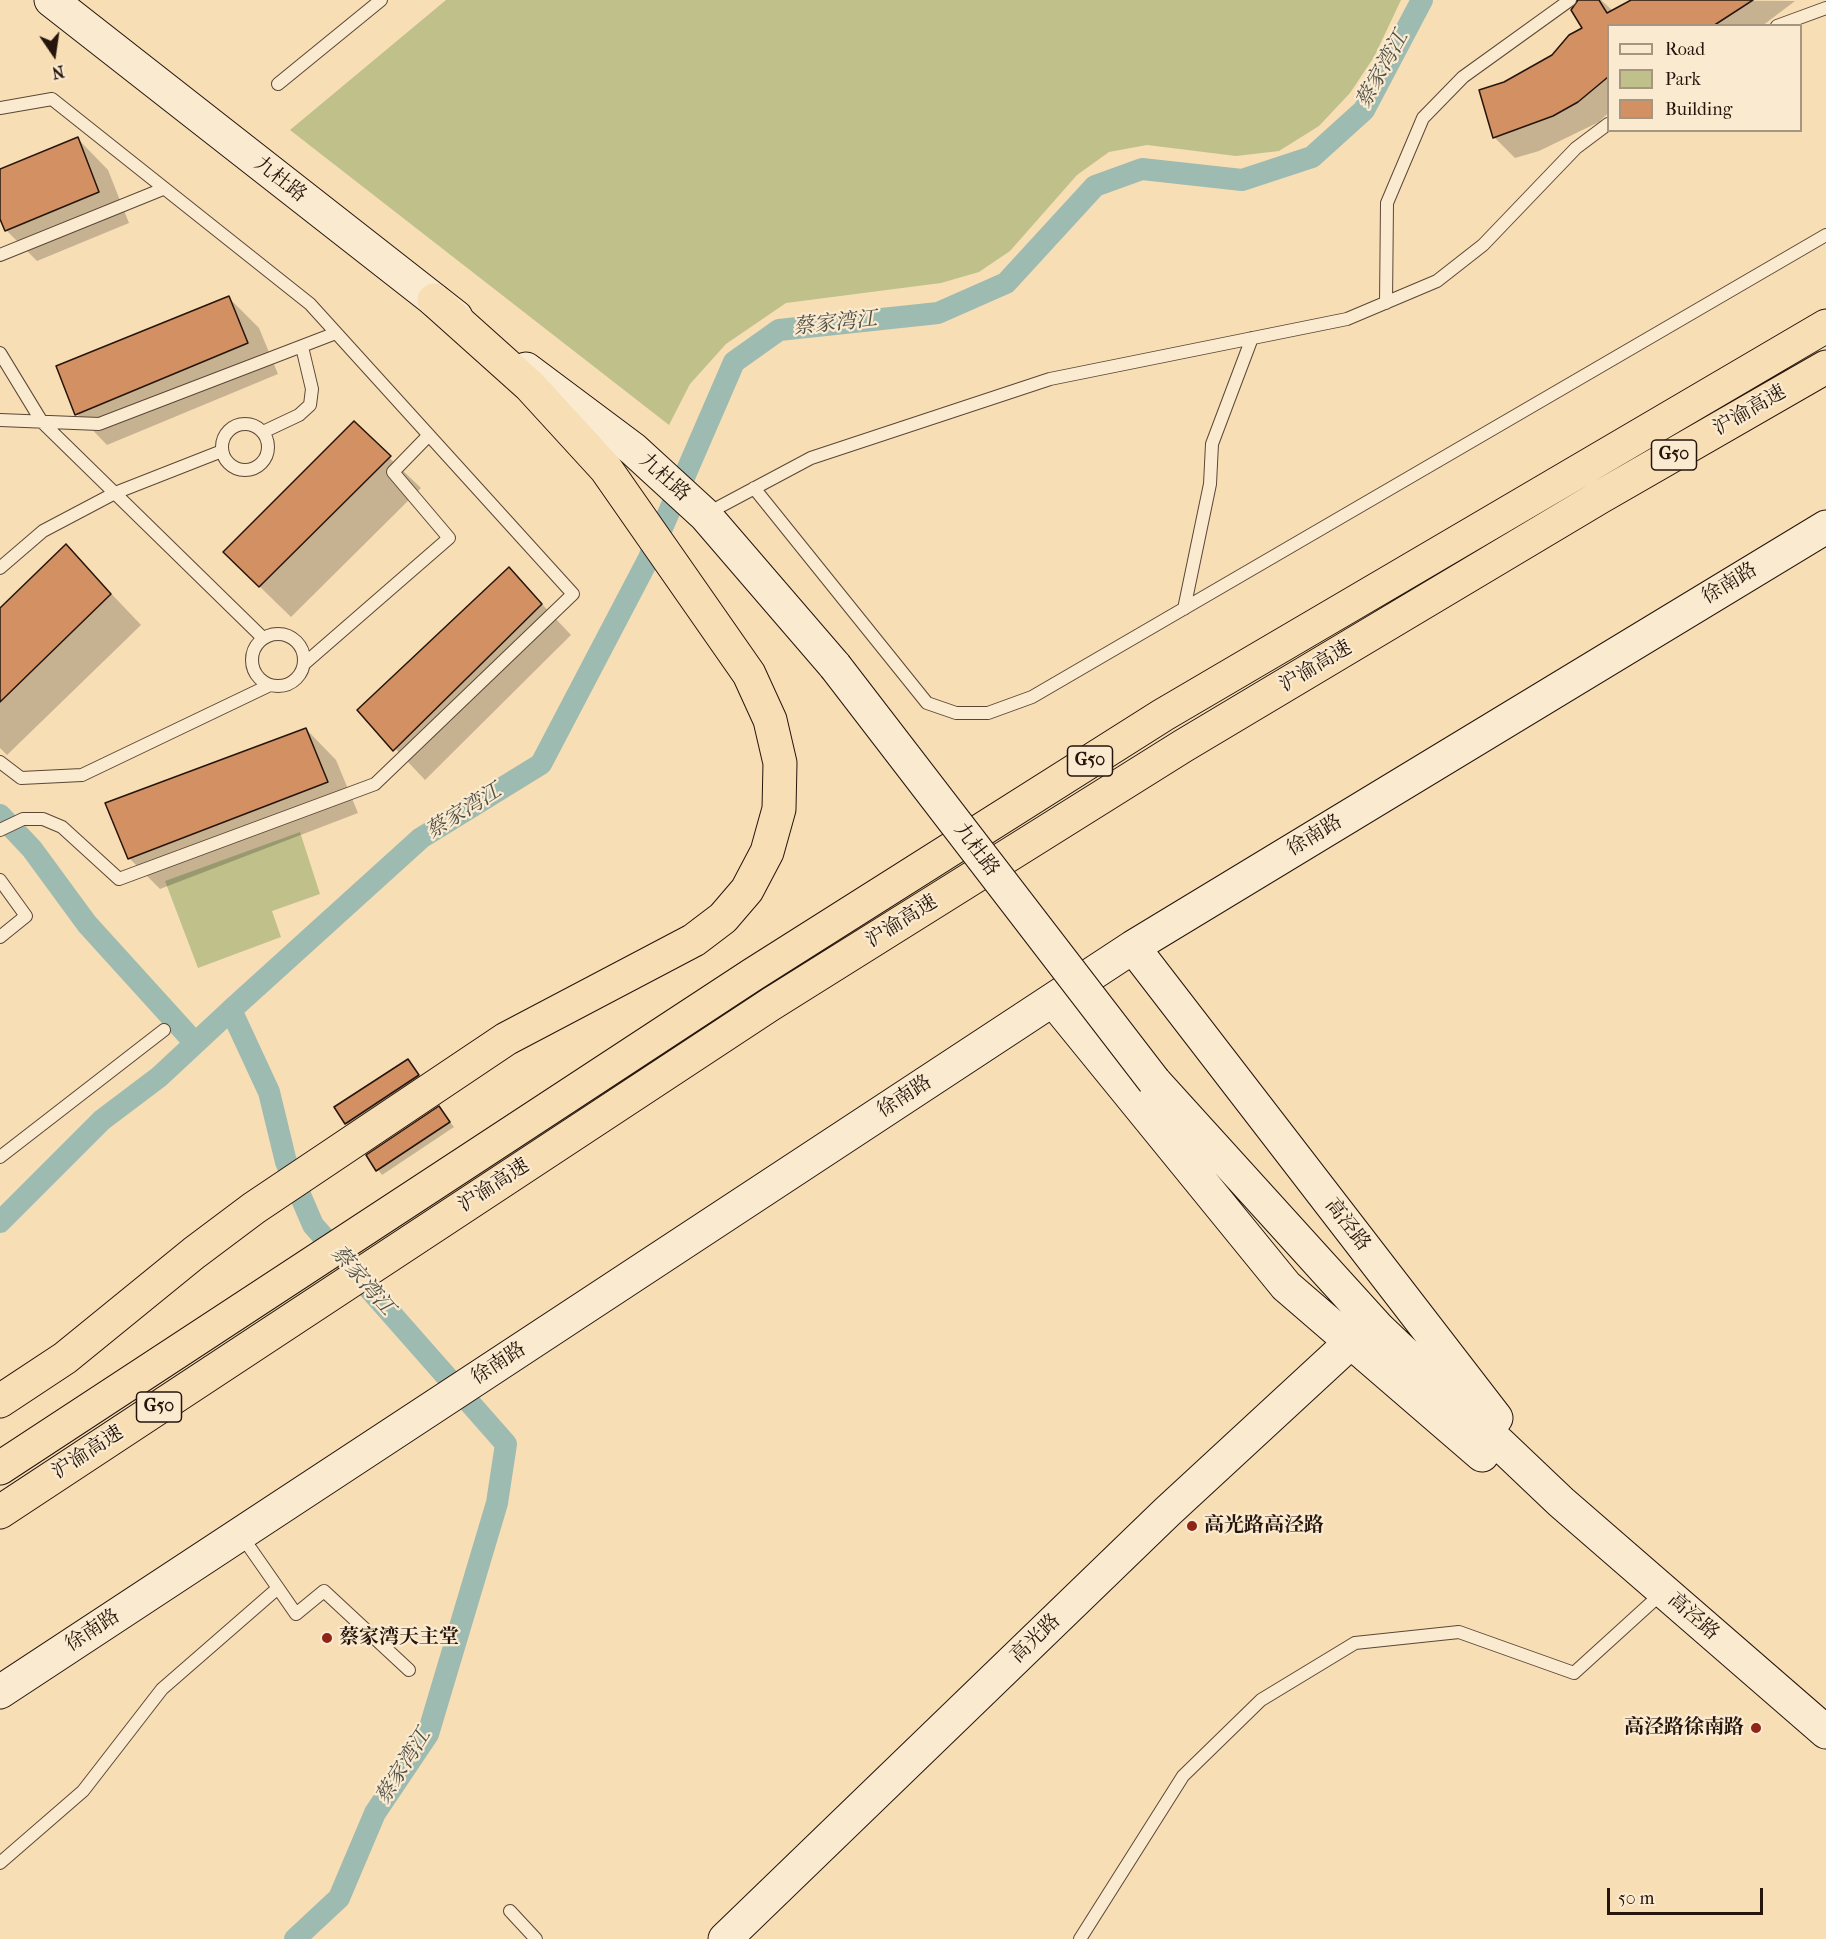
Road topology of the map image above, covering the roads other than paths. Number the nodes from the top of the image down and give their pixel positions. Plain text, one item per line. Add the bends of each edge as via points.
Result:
1 (51, 0) edge
2 (381, 0) edge
3 (1570, 0) edge
4 (1826, 8) edge
5 (1782, 24) edge
6 (279, 84) dead end
7 (0, 108) edge
8 (1607, 125) edge
9 (162, 189) junction
10 (1826, 235) edge
11 (0, 255) edge
12 (434, 300) junction
13 (1386, 303) junction
14 (1826, 326) edge
15 (336, 333) junction
16 (1252, 338) junction
17 (302, 347) junction
18 (0, 352) edge
19 (1826, 367) edge
20 (1826, 374) edge
21 (0, 420) edge
22 (42, 422) junction
23 (263, 432) junction
24 (429, 435) junction
25 (222, 451) junction
26 (754, 488) junction
27 (115, 493) junction
28 (705, 515) junction
29 (1826, 527) edge
30 (1523, 544) junction
31 (0, 568) edge
32 (1184, 609) junction
33 (263, 638) junction
34 (304, 664) junction
35 (270, 685) junction
36 (0, 762) edge
37 (0, 830) edge
38 (0, 880) edge
39 (0, 937) edge
40 (1134, 947) junction
41 (1053, 1000) junction
42 (164, 1030) dead end
43 (1154, 1081) joint
44 (0, 1157) edge
45 (290, 1277) junction
46 (1350, 1342) junction
47 (0, 1401) edge
48 (0, 1461) edge
49 (0, 1468) edge
50 (1561, 1502) junction
51 (0, 1512) edge
52 (240, 1534) junction
53 (278, 1588) junction
54 (1664, 1591) junction
55 (409, 1670) dead end
56 (0, 1692) edge
57 (1826, 1732) edge
58 (0, 1863) edge
59 (510, 1911) dead end
60 (536, 1939) edge
61 (725, 1939) edge
62 (1080, 1939) edge

1 - 12 street, 九杜路
2 - 6 lane
3 - 13 lane via 1463,77 1424,118 1387,203
4 - 5 lane
7 - 9 lane via 52,99
8 - 13 lane via 1575,148 1483,245 1437,281
9 - 11 lane
9 - 15 lane via 310,304
10 - 32 lane
12 - 28 street, 九杜路 via 633,449
12 - 47 highway via 570,427 636,508 749,674 770,720 780,763 779,809 767,852 747,890 723,918 694,940 506,1039 254,1208 65,1358
13 - 16 lane via 1347,319
14 - 45 highway, 沪渝高速 / G50 via 1163,715 752,975
15 - 17 lane
15 - 24 lane
16 - 26 lane via 1050,379 810,458
16 - 32 lane via 1212,444 1210,484
17 - 22 lane via 99,424
17 - 23 lane via 312,389 310,405 299,416
18 - 22 lane
19 - 30 highway, 沪渝高速 / G50
20 - 30 highway
21 - 22 lane
22 - 27 lane
23 - 25 lane via 250,424 235,426 224,436
23 - 25 lane via 267,454 258,466 236,468
24 - 34 lane via 393,472 449,538
24 - 37 lane via 573,594 375,784 119,879 62,827 43,819 23,819
25 - 27 lane
26 - 28 lane
26 - 32 lane via 927,703 956,713 988,713 1032,698
27 - 31 lane via 43,531
27 - 33 lane
28 - 43 street, 九杜路, bridge via 836,666
29 - 40 street, 徐南路
30 - 51 highway, 沪渝高速 / G50 via 1184,746 771,1005
33 - 34 lane via 280,634 295,640 301,647
33 - 35 lane via 253,651 252,668 262,682
34 - 35 lane via 296,679 288,684
35 - 36 lane via 82,775 21,778
38 - 39 lane via 27,916
40 - 41 street, 徐南路
40 - 50 street, 高泾路
41 - 46 street, 高泾路 via 1286,1286
41 - 52 street, 徐南路
42 - 44 lane
43 - 50 street, 高泾路 via 1379,1329
45 - 48 highway
45 - 49 highway, 沪渝高速 / G50
46 - 50 street, 高泾路 via 1479,1454
46 - 61 street, 高光路 via 1167,1512
50 - 54 street, 高泾路
52 - 53 lane
52 - 56 street, 徐南路
53 - 55 lane via 296,1614 324,1591
53 - 58 lane via 162,1689 83,1791
54 - 57 street, 高泾路
54 - 62 lane via 1574,1673 1459,1632 1355,1643 1261,1700 1183,1776
59 - 60 lane

